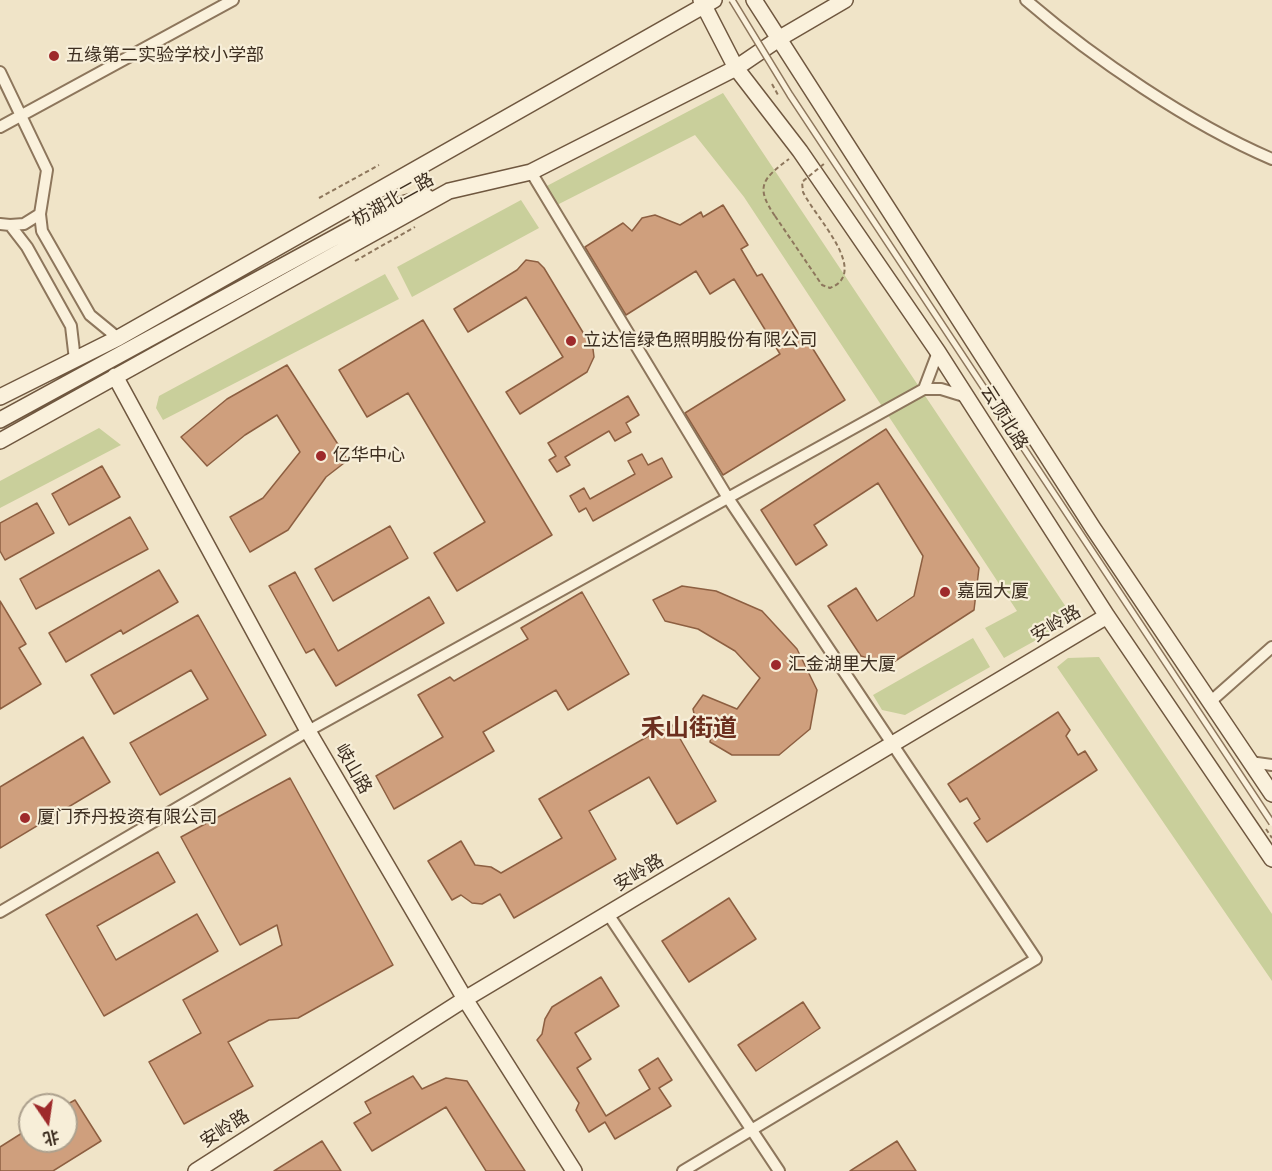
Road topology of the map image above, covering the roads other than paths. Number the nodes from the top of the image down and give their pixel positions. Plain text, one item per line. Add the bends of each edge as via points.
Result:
1 (233, 0) edge
2 (732, 0) edge
3 (754, 0) edge
4 (845, 0) edge
5 (1026, 0) edge
6 (706, 2) edge
7 (780, 38) junction
8 (736, 68) junction
9 (0, 72) edge
10 (21, 115) junction
11 (0, 127) edge
12 (1272, 159) edge
13 (531, 172) junction
14 (449, 191) junction
15 (40, 214) junction
16 (5, 224) edge
17 (118, 338) junction
18 (938, 352) junction
19 (75, 360) junction
20 (115, 376) junction
21 (924, 389) junction
22 (0, 397) edge
23 (967, 397) junction
24 (0, 420) edge
25 (0, 441) edge
26 (728, 498) junction
27 (1107, 616) junction
28 (1272, 646) edge
29 (1210, 702) junction
30 (308, 731) junction
31 (893, 744) junction
32 (1250, 762) junction
33 (1272, 765) edge
34 (1272, 794) edge
35 (1272, 823) edge
36 (1272, 859) edge
37 (0, 912) edge
38 (608, 914) junction
39 (465, 999) junction
40 (752, 1130) junction
41 (196, 1171) edge
42 (574, 1171) edge
43 (683, 1171) edge
44 (779, 1171) edge

1 - 10 street
2 - 35 lane, bridge via 803,115
3 - 7 main road, 云顶北路
4 - 7 main road, 枋湖北二路
5 - 12 street via 1108,63 1243,147
6 - 8 main road, 云顶北路
6 - 17 main road, 枋湖北二路
7 - 8 main road, 枋湖北二路
7 - 29 main road, 云顶北路 via 1093,528
8 - 13 main road, 枋湖北二路
8 - 18 main road, 云顶北路 via 800,151
9 - 10 street
10 - 11 street
10 - 15 street via 47,170
13 - 14 main road, 枋湖北二路
13 - 26 street
14 - 20 main road, 枋湖北二路
14 - 24 main road via 388,208
15 - 16 street via 24,224
15 - 17 street via 42,231 90,315
16 - 19 street via 27,247 71,326
17 - 19 main road, 枋湖北二路
18 - 21 street
18 - 23 main road, 云顶北路
19 - 22 main road, 枋湖北二路
20 - 25 main road, 枋湖北二路
20 - 30 main road, 岐山路
21 - 23 street via 941,389
21 - 26 street
23 - 27 main road, 云顶北路
26 - 30 street
26 - 31 street
27 - 31 main road, 安岭路
27 - 36 main road, 云顶北路
28 - 29 street
29 - 32 main road, 云顶北路
30 - 37 street
30 - 39 main road, 岐山路
31 - 38 main road, 安岭路
31 - 40 street via 1036,959
32 - 33 street
32 - 34 main road, 云顶北路
38 - 39 main road, 安岭路
38 - 40 street
39 - 41 main road, 安岭路
39 - 42 main road, 岐山路
40 - 43 street
40 - 44 street

